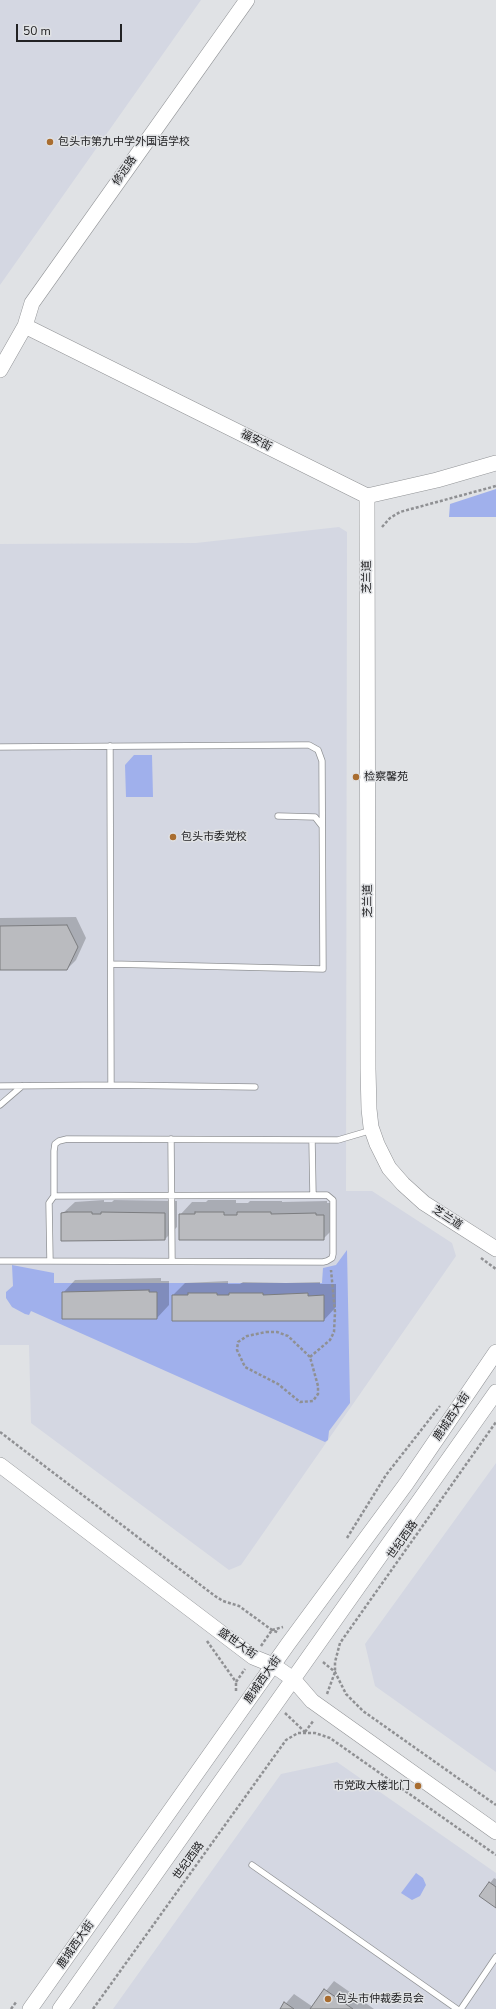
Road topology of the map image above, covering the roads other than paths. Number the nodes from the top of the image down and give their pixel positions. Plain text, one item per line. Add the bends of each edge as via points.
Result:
1 (247, 0) edge
2 (25, 326) junction
3 (0, 370) edge
4 (496, 463) edge
5 (367, 496) junction
6 (110, 746) junction
7 (0, 747) edge
8 (278, 816) dead end
9 (323, 826) junction
10 (111, 964) junction
11 (111, 1085) junction
12 (0, 1086) edge
13 (22, 1086) junction
14 (255, 1087) dead end
15 (0, 1105) edge
16 (372, 1130) junction
17 (171, 1139) junction
18 (312, 1140) junction
19 (313, 1195) junction
20 (54, 1196) junction
21 (172, 1196) junction
22 (496, 1249) edge
23 (0, 1261) edge
24 (50, 1261) junction
25 (172, 1262) junction
26 (496, 1352) edge
27 (496, 1392) edge
28 (0, 1465) edge
29 (274, 1665) junction
30 (293, 1679) junction
31 (496, 1832) edge
32 (252, 1865) dead end
33 (496, 1957) edge
34 (30, 2009) edge
35 (60, 2009) edge
36 (457, 2009) edge
37 (461, 2009) edge

1 - 2 street, 修远路 via 32,303
2 - 3 street, 修远路
2 - 5 street, 福安街
4 - 5 street via 438,480
5 - 16 street, 芝兰道 via 368,1109
6 - 7 lane
6 - 9 lane via 314,747 322,761
6 - 10 lane
8 - 9 lane via 315,817
9 - 10 lane via 324,969
10 - 11 lane
11 - 13 lane
11 - 14 lane
12 - 13 lane
13 - 15 lane
16 - 18 lane via 338,1140
16 - 22 street, 芝兰道 via 389,1168 403,1184 424,1203
17 - 18 lane
17 - 20 lane via 59,1141 55,1144 54,1151
17 - 21 lane
18 - 19 lane
19 - 21 lane
19 - 25 lane via 327,1195 333,1200 333,1254 330,1260
20 - 21 lane
20 - 24 lane via 49,1203
21 - 25 lane
23 - 24 lane
24 - 25 lane
26 - 29 street, 鹿城西大街 via 406,1484
27 - 30 street, 鹿城西大街
28 - 29 street, 盛世大街 via 253,1657
29 - 30 street, 盛世大街
29 - 34 street, 鹿城西大街
30 - 31 street, 盛世大街 via 312,1701
30 - 35 street, 鹿城西大街
32 - 36 lane
33 - 37 lane

